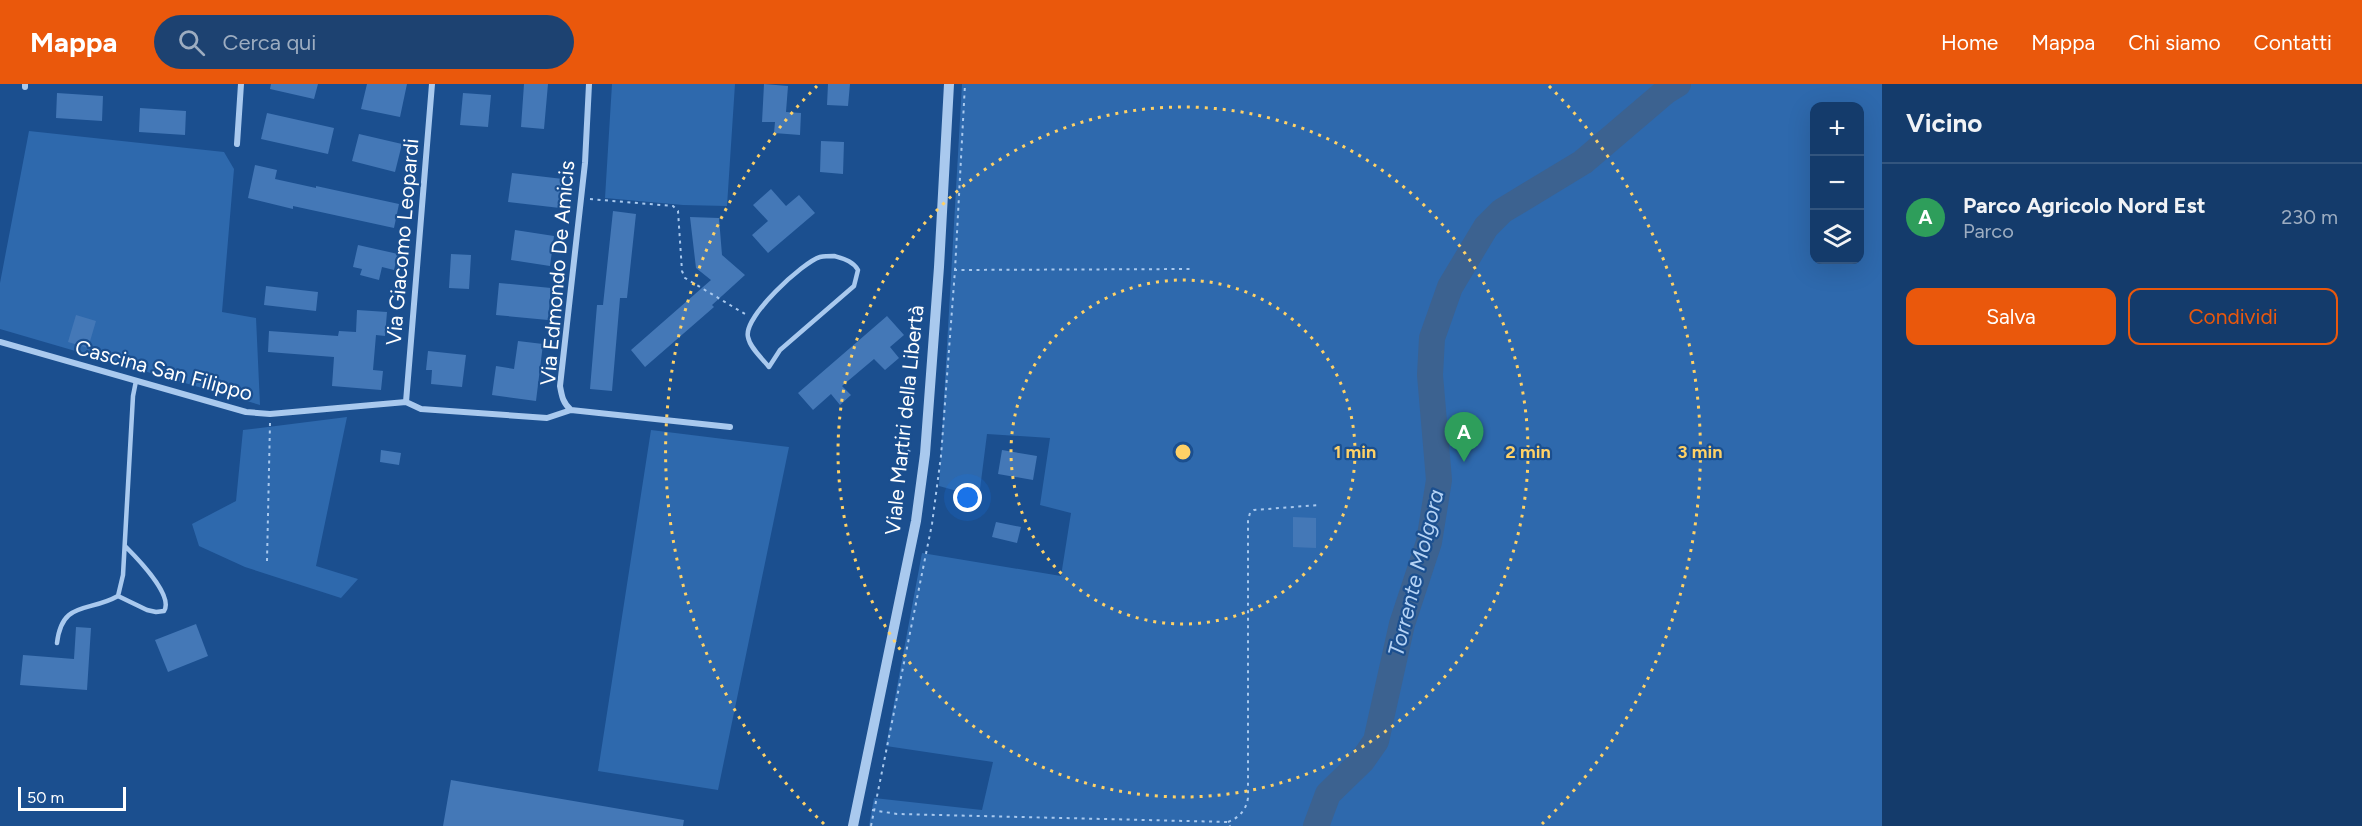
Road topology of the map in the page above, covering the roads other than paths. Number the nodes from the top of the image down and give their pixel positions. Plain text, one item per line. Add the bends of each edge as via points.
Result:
1 (241, 84) edge
2 (432, 84) edge
3 (589, 84) edge
4 (949, 84) edge
5 (237, 144) dead end
6 (753, 318) joint
7 (0, 342) edge
8 (136, 381) junction
9 (406, 402) junction
10 (572, 410) junction
11 (730, 427) dead end
12 (126, 547) junction
13 (118, 596) junction
14 (57, 643) dead end
15 (853, 826) edge

1 - 5 street
2 - 9 street, Via Giacomo Leopardi
3 - 10 street, Via Edmondo De Amicis via 560,386 565,405
4 - 15 street, Viale Martiri della Libertà via 924,459 909,553
6 - 6 lane via 747,336 769,367 780,350 854,286 858,270 842,258 819,257 776,290
7 - 8 street, Cascina San Filippo
8 - 9 street, Cascina San Filippo via 222,406 270,414
8 - 12 lane
9 - 10 street, Cascina San Filippo via 421,409 547,418
10 - 11 street, Via Edmondo De Amicis
12 - 13 lane
12 - 13 lane via 153,578 167,606 165,611 156,612
13 - 14 lane via 67,615 59,626

